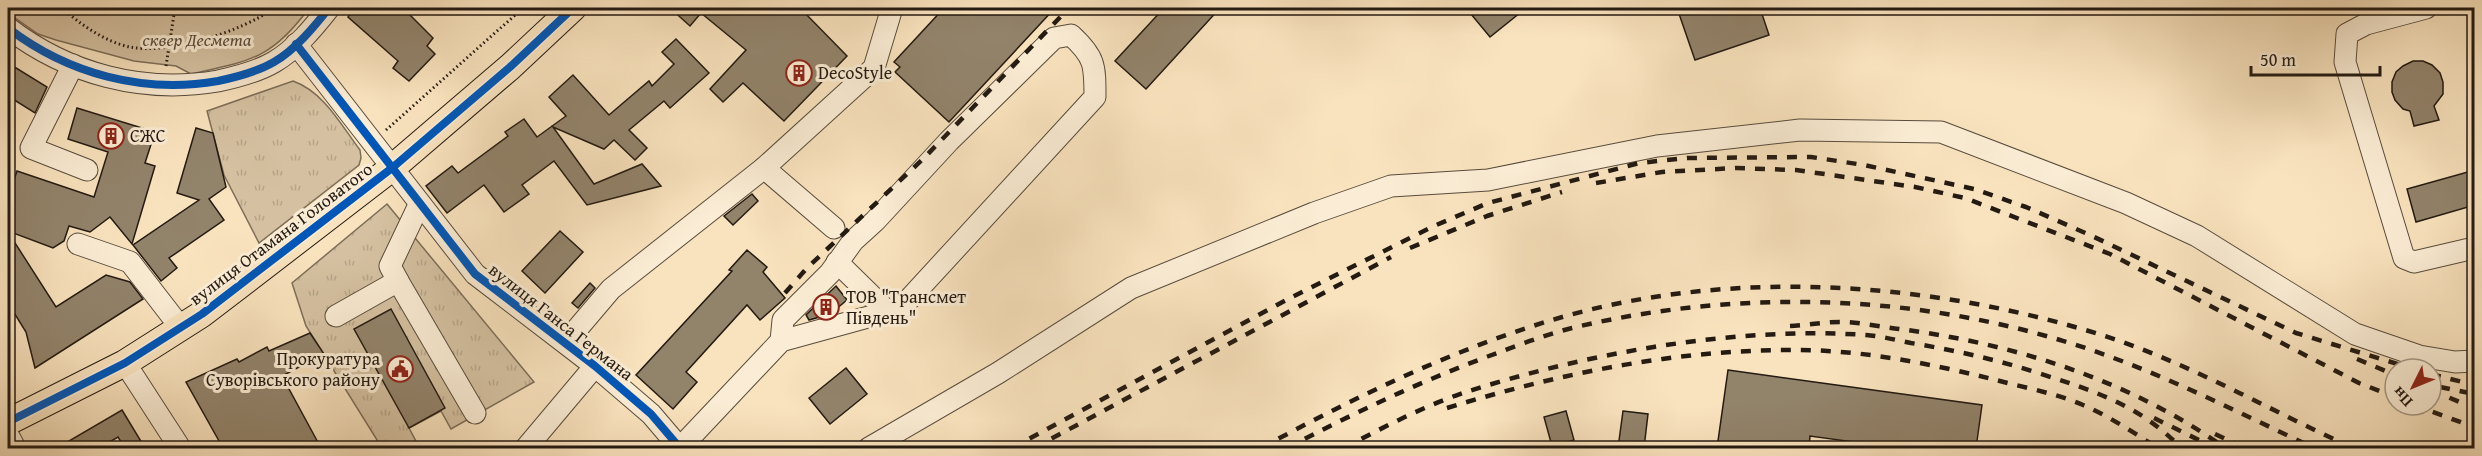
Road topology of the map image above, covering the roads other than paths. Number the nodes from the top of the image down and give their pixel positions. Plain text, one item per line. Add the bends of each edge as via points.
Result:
1 (329, 8) edge
2 (573, 8) edge
3 (892, 8) edge
4 (2426, 8) edge
5 (8, 28) edge
6 (296, 44) junction
7 (74, 65) junction
8 (392, 168) junction
9 (764, 168) junction
10 (87, 170) dead end
11 (419, 205) junction
12 (834, 228) dead end
13 (78, 244) dead end
14 (2475, 248) edge
15 (837, 262) junction
16 (398, 281) junction
17 (887, 311) junction
18 (336, 316) dead end
19 (181, 328) junction
20 (781, 341) junction
21 (566, 342) junction
22 (2475, 361) edge
23 (125, 363) junction
24 (595, 366) junction
25 (475, 413) dead end
26 (8, 422) edge
27 (8, 435) edge
28 (15, 448) edge
29 (180, 448) edge
30 (526, 448) edge
31 (680, 448) edge
32 (869, 448) edge

1 - 6 street
2 - 8 main road, вулиця Отамана Головатого
3 - 9 street via 874,68
4 - 14 street via 2366,24 2347,34 2344,62 2404,258 2414,262
5 - 7 street via 37,48
6 - 7 street via 261,69 191,86 118,80
6 - 8 street, вулиця Ганса Германа
7 - 10 street via 31,148
8 - 11 street, вулиця Ганса Германа
8 - 19 main road, вулиця Отамана Головатого
9 - 12 street
9 - 21 street via 611,289
11 - 16 street via 390,266
11 - 21 street, вулиця Ганса Германа via 475,274
13 - 19 street via 130,262
15 - 17 street
15 - 17 street via 949,141 1054,38 1071,36 1088,51 1095,68 1095,97 901,308
15 - 20 street via 783,320
16 - 18 street
16 - 25 street
17 - 20 street
19 - 23 main road, вулиця Отамана Головатого
20 - 31 street
21 - 24 street, вулиця Ганса Германа
22 - 32 street via 2419,356 2355,334 2197,236 2126,203 1941,132 1800,130 1657,146 1488,180 1391,186 1131,288 998,373
23 - 26 main road, вулиця Отамана Головатого
23 - 29 street
24 - 30 street
24 - 31 street, вулиця Ганса Германа via 651,414
27 - 28 street

